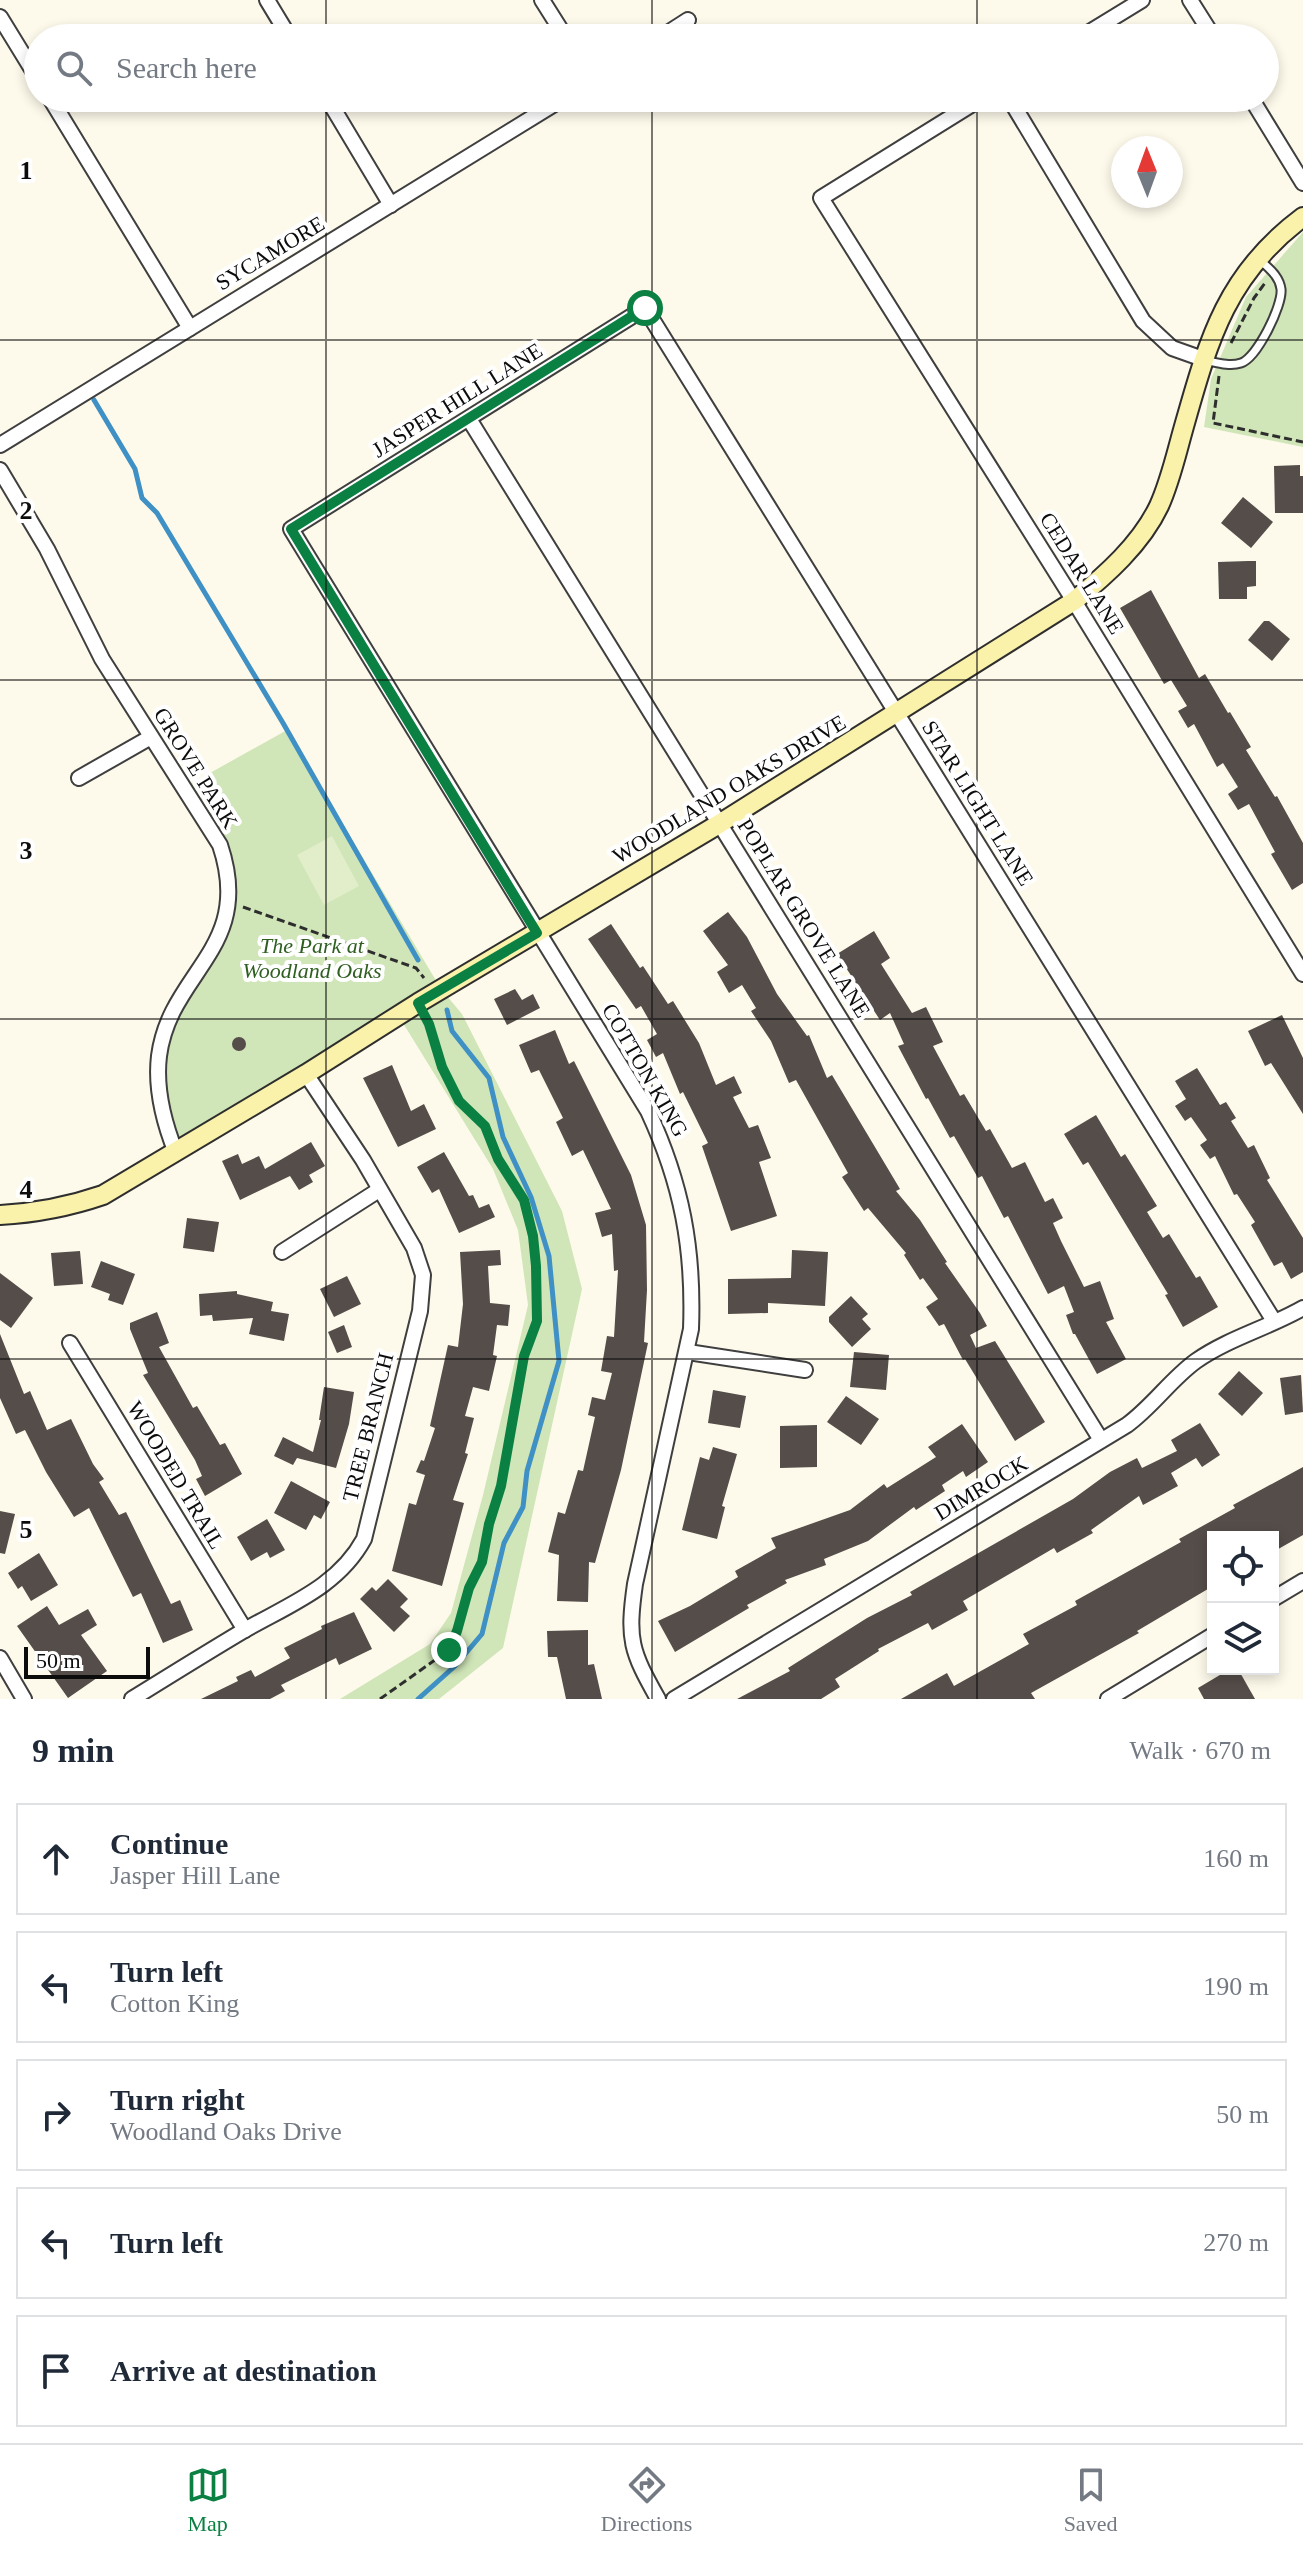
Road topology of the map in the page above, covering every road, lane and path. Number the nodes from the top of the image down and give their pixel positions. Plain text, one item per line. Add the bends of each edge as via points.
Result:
1 (267, 0) edge
2 (542, 0) edge
3 (1142, 0) edge
4 (1190, 0) edge
5 (0, 17) edge
6 (688, 20) dead end
7 (282, 24) edge
8 (557, 24) edge
9 (682, 24) edge
10 (1103, 24) edge
11 (1205, 24) edge
12 (24, 56) edge
13 (59, 112) edge
14 (335, 112) edge
15 (541, 112) edge
16 (959, 112) edge
17 (1017, 112) edge
18 (1260, 112) edge
19 (1303, 183) edge
20 (391, 205) junction
21 (1303, 217) edge
22 (1257, 258) junction
23 (645, 308) joint
24 (190, 328) junction
25 (1203, 359) junction
26 (469, 419) junction
27 (0, 445) edge
28 (0, 470) edge
29 (291, 529) joint
30 (1074, 601) junction
31 (897, 714) junction
32 (151, 737) junction
33 (79, 778) dead end
34 (719, 824) junction
35 (227, 905) junction
36 (537, 933) junction
37 (1303, 974) edge
38 (426, 998) junction
39 (306, 1074) junction
40 (176, 1153) junction
41 (379, 1190) junction
42 (0, 1215) edge
43 (282, 1252) dead end
44 (1303, 1308) edge
45 (1274, 1321) junction
46 (70, 1343) dead end
47 (688, 1352) junction
48 (805, 1370) dead end
49 (1101, 1440) junction
50 (1303, 1581) edge
51 (1279, 1595) edge
52 (245, 1630) junction
53 (1207, 1639) edge
54 (0, 1658) edge
55 (24, 1699) edge
56 (132, 1699) edge
57 (380, 1699) edge
58 (658, 1699) edge
59 (674, 1699) edge
60 (1108, 1699) edge

1 - 7 street
2 - 8 street
3 - 10 street
4 - 11 street
5 - 12 street
6 - 9 street
13 - 24 street
14 - 20 street
15 - 20 street, SYCAMORE
16 - 30 street, CEDAR LANE via 821,198
17 - 25 street via 1143,321 1172,348
18 - 19 street
20 - 24 street, SYCAMORE
21 - 22 street, WOODLAND OAKS DRIVE
22 - 25 street, WOODLAND OAKS DRIVE via 1219,318
22 - 25 lane via 1281,287 1280,302 1252,356 1231,365
23 - 26 street, JASPER HILL LANE
23 - 31 street, STAR LIGHT LANE
24 - 27 street, SYCAMORE
25 - 30 street, WOODLAND OAKS DRIVE via 1158,507 1123,556
26 - 29 street, JASPER HILL LANE
26 - 34 street, POPLAR GROVE LANE
28 - 32 street, GROVE PARK via 102,659
29 - 36 street, COTTON KING
30 - 31 street, WOODLAND OAKS DRIVE
30 - 37 street, CEDAR LANE
31 - 34 street, WOODLAND OAKS DRIVE
31 - 45 street, STAR LIGHT LANE
32 - 33 street
32 - 35 street, GROVE PARK via 220,845 227,867
34 - 36 street, WOODLAND OAKS DRIVE
34 - 49 street, POPLAR GROVE LANE
35 - 38 path via 416,968
35 - 40 street, GROVE PARK via 211,952 173,1012 159,1057 160,1094
36 - 38 street, WOODLAND OAKS DRIVE
36 - 47 street, COTTON KING via 648,1111 667,1151 689,1243 693,1288
38 - 39 street, WOODLAND OAKS DRIVE
38 - 57 path via 442,1067 459,1101 485,1126 524,1200 533,1236 537,1321 524,1356 482,1562 457,1631 449,1650
39 - 40 street, WOODLAND OAKS DRIVE
39 - 41 street, TREE BRANCH
40 - 42 street, WOODLAND OAKS DRIVE via 73,1206
41 - 43 street
41 - 52 street, TREE BRANCH via 414,1248 423,1275 420,1311 364,1539 354,1558 319,1588
44 - 45 street, DIMROCK
45 - 49 street, DIMROCK via 1193,1363 1147,1411
46 - 52 street, WOODED TRAIL
47 - 48 street
47 - 58 street, COTTON KING via 631,1614 631,1643
49 - 59 street, DIMROCK
50 - 51 street
52 - 56 street, TREE BRANCH
53 - 60 street
54 - 55 street

